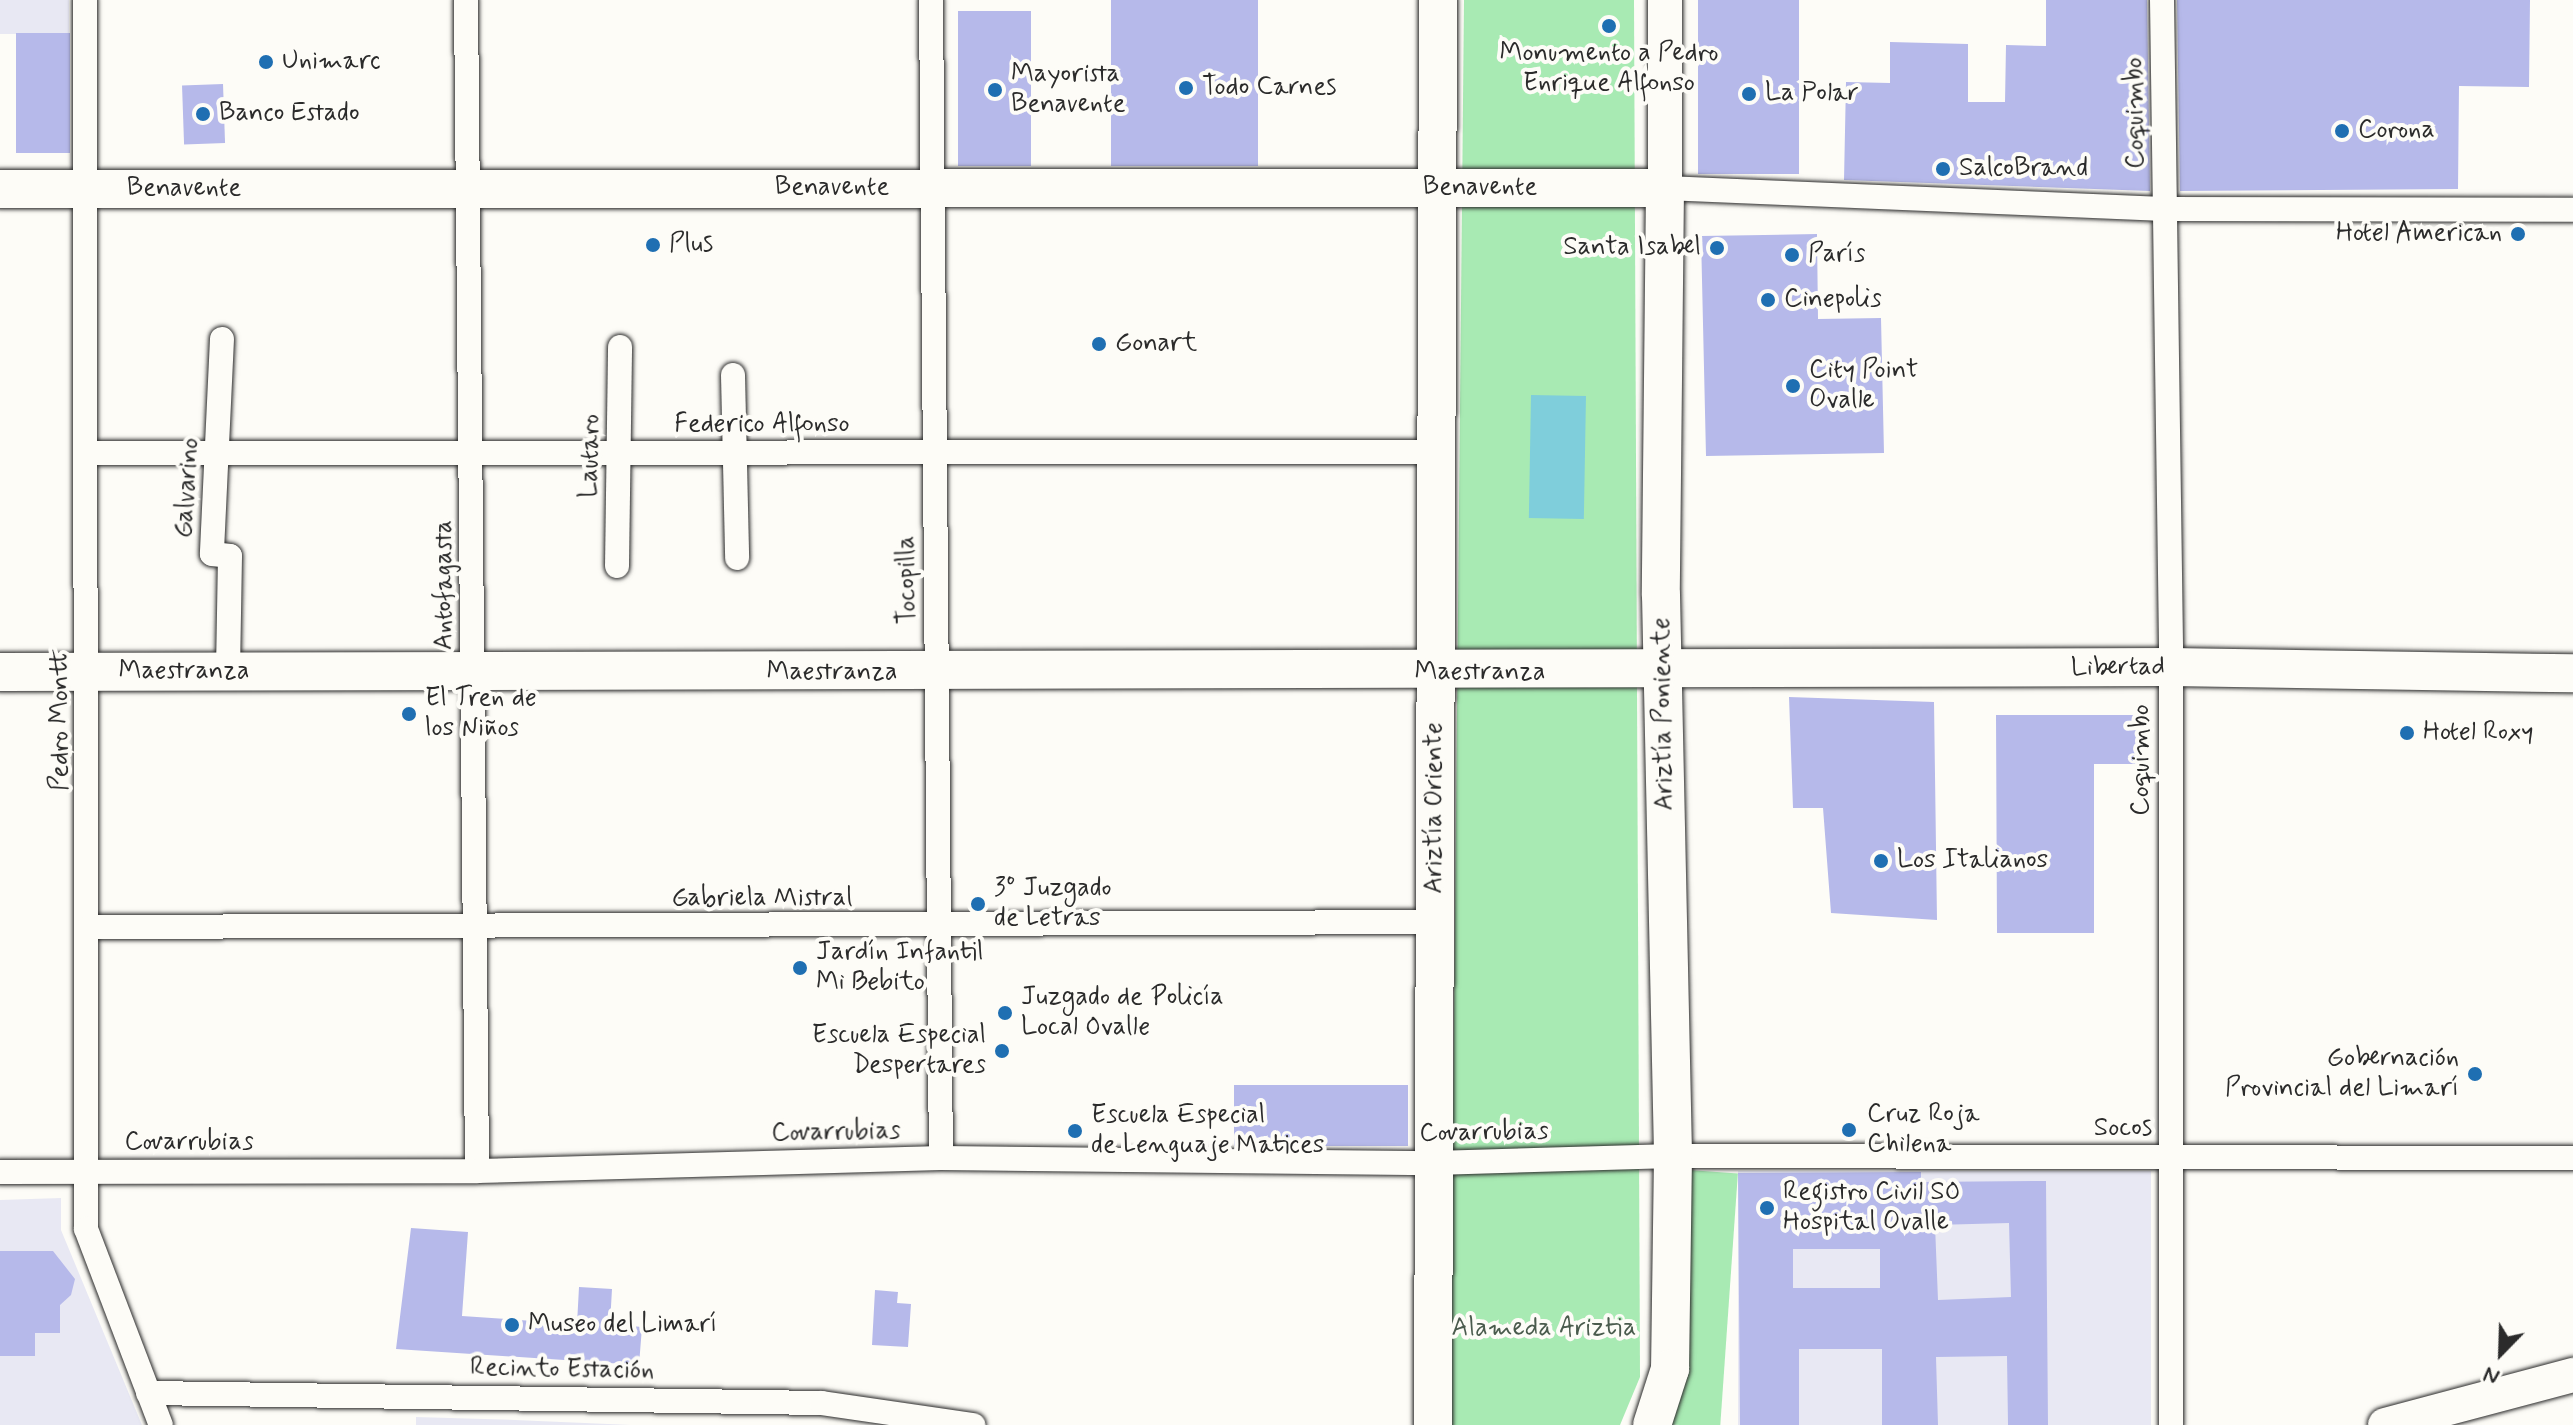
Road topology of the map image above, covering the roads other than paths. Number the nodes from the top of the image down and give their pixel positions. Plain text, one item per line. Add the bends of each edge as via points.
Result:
1 (85, 0) edge
2 (466, 0) edge
3 (931, 0) edge
4 (1438, 0) edge
5 (1665, 0) edge
6 (2162, 0) edge
7 (472, 188) junction
8 (932, 188) junction
9 (1440, 188) junction
10 (1665, 188) junction
11 (0, 189) edge
12 (88, 189) junction
13 (2166, 209) junction
14 (2573, 210) edge
15 (222, 339) dead end
16 (620, 347) dead end
17 (733, 375) dead end
18 (1436, 452) junction
19 (88, 453) junction
20 (219, 453) junction
21 (473, 453) junction
22 (620, 453) junction
23 (735, 453) junction
24 (934, 453) junction
25 (737, 558) dead end
26 (617, 566) dead end
27 (2171, 667) junction
28 (0, 672) edge
29 (88, 672) junction
30 (228, 672) junction
31 (472, 673) junction
32 (938, 673) junction
33 (1435, 673) junction
34 (1663, 673) junction
35 (2573, 673) edge
36 (1434, 922) junction
37 (941, 926) junction
38 (90, 927) junction
39 (476, 929) junction
40 (1673, 1156) junction
41 (2169, 1157) junction
42 (941, 1158) junction
43 (2573, 1158) edge
44 (1434, 1163) junction
45 (85, 1170) junction
46 (477, 1171) junction
47 (0, 1172) edge
48 (2573, 1375) edge
49 (148, 1393) junction
50 (161, 1425) edge
51 (973, 1425) edge
52 (1433, 1425) edge
53 (1652, 1425) edge
54 (2171, 1425) edge
55 (2385, 1425) edge

1 - 12 street, Pedro Montt
2 - 7 street, Antofagasta
3 - 8 street, Tocopilla
4 - 9 main road, Ariztía Oriente
5 - 10 street, Ariztía Poniente
6 - 13 street, Coquimbo
7 - 8 main road, Benavente
7 - 12 main road, Benavente
7 - 21 street, Antofagasta
8 - 9 main road, Benavente
8 - 24 street, Tocopilla
9 - 10 main road, Benavente
9 - 18 main road, Ariztía Oriente
10 - 13 street
10 - 34 main road, Ariztía Poniente
11 - 12 main road, Benavente
12 - 19 street, Pedro Montt
13 - 14 street
13 - 27 street, Coquimbo
15 - 20 street, Galvarino
16 - 22 street, Lautaro
17 - 23 street
18 - 24 street, Federico Alfonso
18 - 33 main road, Ariztía Oriente
19 - 20 street, Federico Alfonso
19 - 29 street, Pedro Montt
20 - 21 street, Federico Alfonso
20 - 30 street, Galvarino via 212,554 230,556
21 - 22 street, Federico Alfonso
21 - 31 street, Antofagasta
22 - 23 street, Federico Alfonso
22 - 26 street, Lautaro
23 - 24 street, Federico Alfonso
23 - 25 street
24 - 32 street, Tocopilla
27 - 34 main road, Libertad
27 - 35 main road, Libertad
27 - 41 street, Coquimbo
28 - 29 main road, Maestranza
29 - 30 main road, Maestranza
29 - 38 street, Pedro Montt
30 - 31 main road, Maestranza
31 - 32 main road, Maestranza
31 - 39 street, Antofagasta
32 - 33 main road, Maestranza
32 - 37 street, Tocopilla
33 - 34 main road, Maestranza
33 - 36 main road, Ariztía Oriente
34 - 40 main road, Ariztía Poniente
36 - 37 street, Gabriela Mistral
36 - 44 main road, Ariztía Oriente
37 - 39 street, Gabriela Mistral
37 - 42 street, Tocopilla
38 - 39 street, Gabriela Mistral
38 - 45 street, Pedro Montt
39 - 46 street, Antofagasta
40 - 41 street, Socos
40 - 44 street, Covarrubias
40 - 53 main road, Ariztía Poniente via 1670,1369
41 - 43 street, Socos
41 - 54 street, Coquimbo
42 - 44 street, Covarrubias
42 - 46 street, Covarrubias
44 - 52 main road, Ariztía Oriente
45 - 46 street, Covarrubias
45 - 47 street, Covarrubias
45 - 49 street, Pedro Montt via 86,1229
48 - 55 street
49 - 50 street, Pedro Montt
49 - 51 street, Recinto Estación via 822,1403

